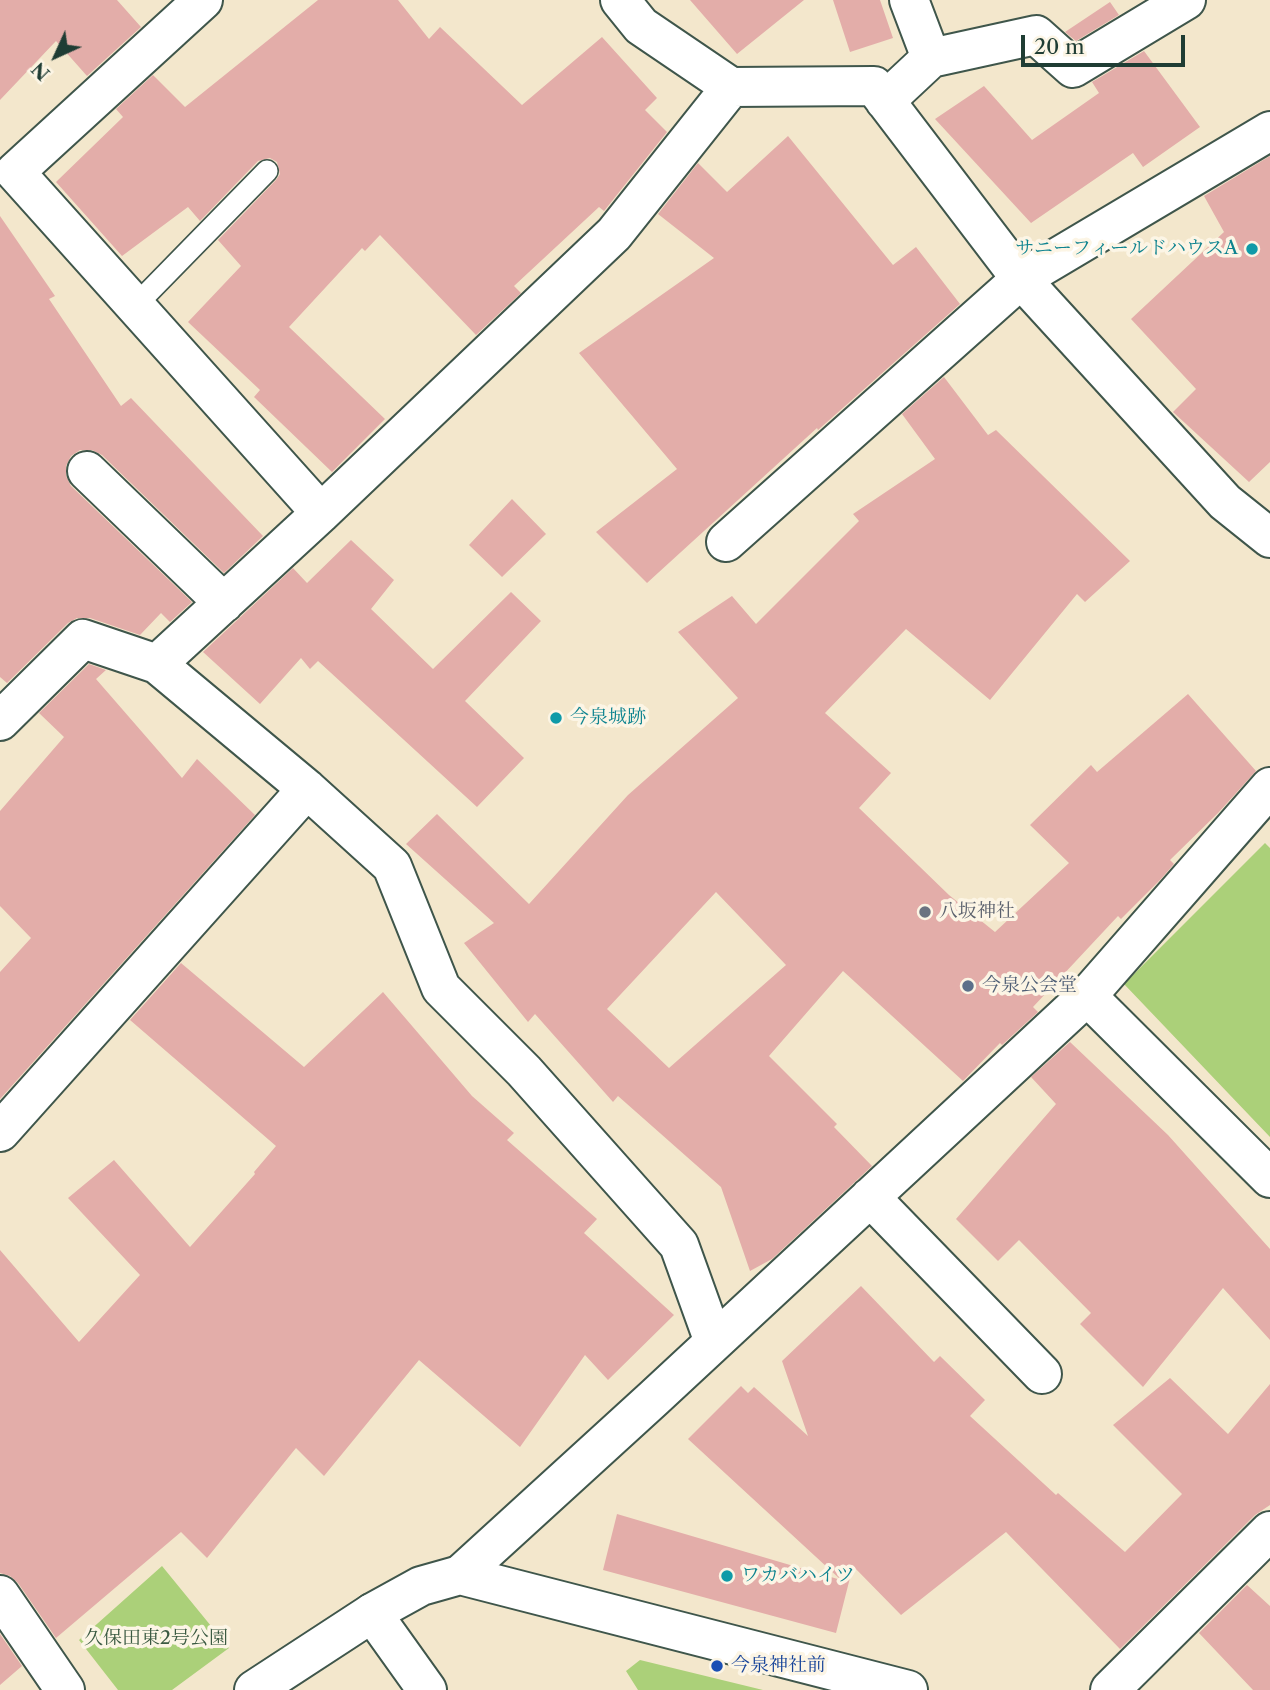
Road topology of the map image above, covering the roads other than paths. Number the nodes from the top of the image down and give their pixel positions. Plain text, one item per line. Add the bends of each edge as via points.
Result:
1 (203, 0) edge
2 (620, 0) edge
3 (909, 0) edge
4 (1186, 0) edge
5 (931, 58) junction
6 (731, 87) junction
7 (885, 101) junction
8 (1270, 131) edge
9 (267, 171) dead end
10 (1021, 279) junction
11 (135, 306) junction
12 (87, 471) dead end
13 (321, 513) junction
14 (1270, 538) edge
15 (726, 542) dead end
16 (224, 603) junction
17 (157, 664) junction
18 (0, 721) edge
19 (1270, 787) edge
20 (307, 789) junction
21 (1087, 996) junction
22 (0, 1132) edge
23 (1270, 1178) edge
24 (870, 1197) junction
25 (714, 1342) junction
26 (1042, 1374) dead end
27 (1270, 1531) edge
28 (460, 1575) junction
29 (0, 1595) edge
30 (372, 1613) junction
31 (65, 1690) edge
32 (254, 1690) edge
33 (427, 1690) edge
34 (908, 1690) edge
35 (1110, 1690) edge

1 - 11 street via 15,172
2 - 6 street via 641,26
3 - 5 street
4 - 5 street via 1073,68 1036,35
5 - 7 street
6 - 7 street via 874,86
6 - 13 street via 614,234
7 - 10 street
8 - 10 street
9 - 11 lane
10 - 14 street via 1225,502
10 - 15 street
11 - 13 street
12 - 16 street
13 - 16 street
16 - 17 street
17 - 18 street via 83,639
17 - 20 street
19 - 21 street
20 - 22 street
20 - 25 street via 392,866 441,988 524,1071 679,1245
21 - 23 street
21 - 24 street
24 - 25 street
24 - 26 street
25 - 28 street
27 - 35 street
28 - 30 street via 421,1586
28 - 34 street
29 - 31 street
30 - 32 street
30 - 33 street

